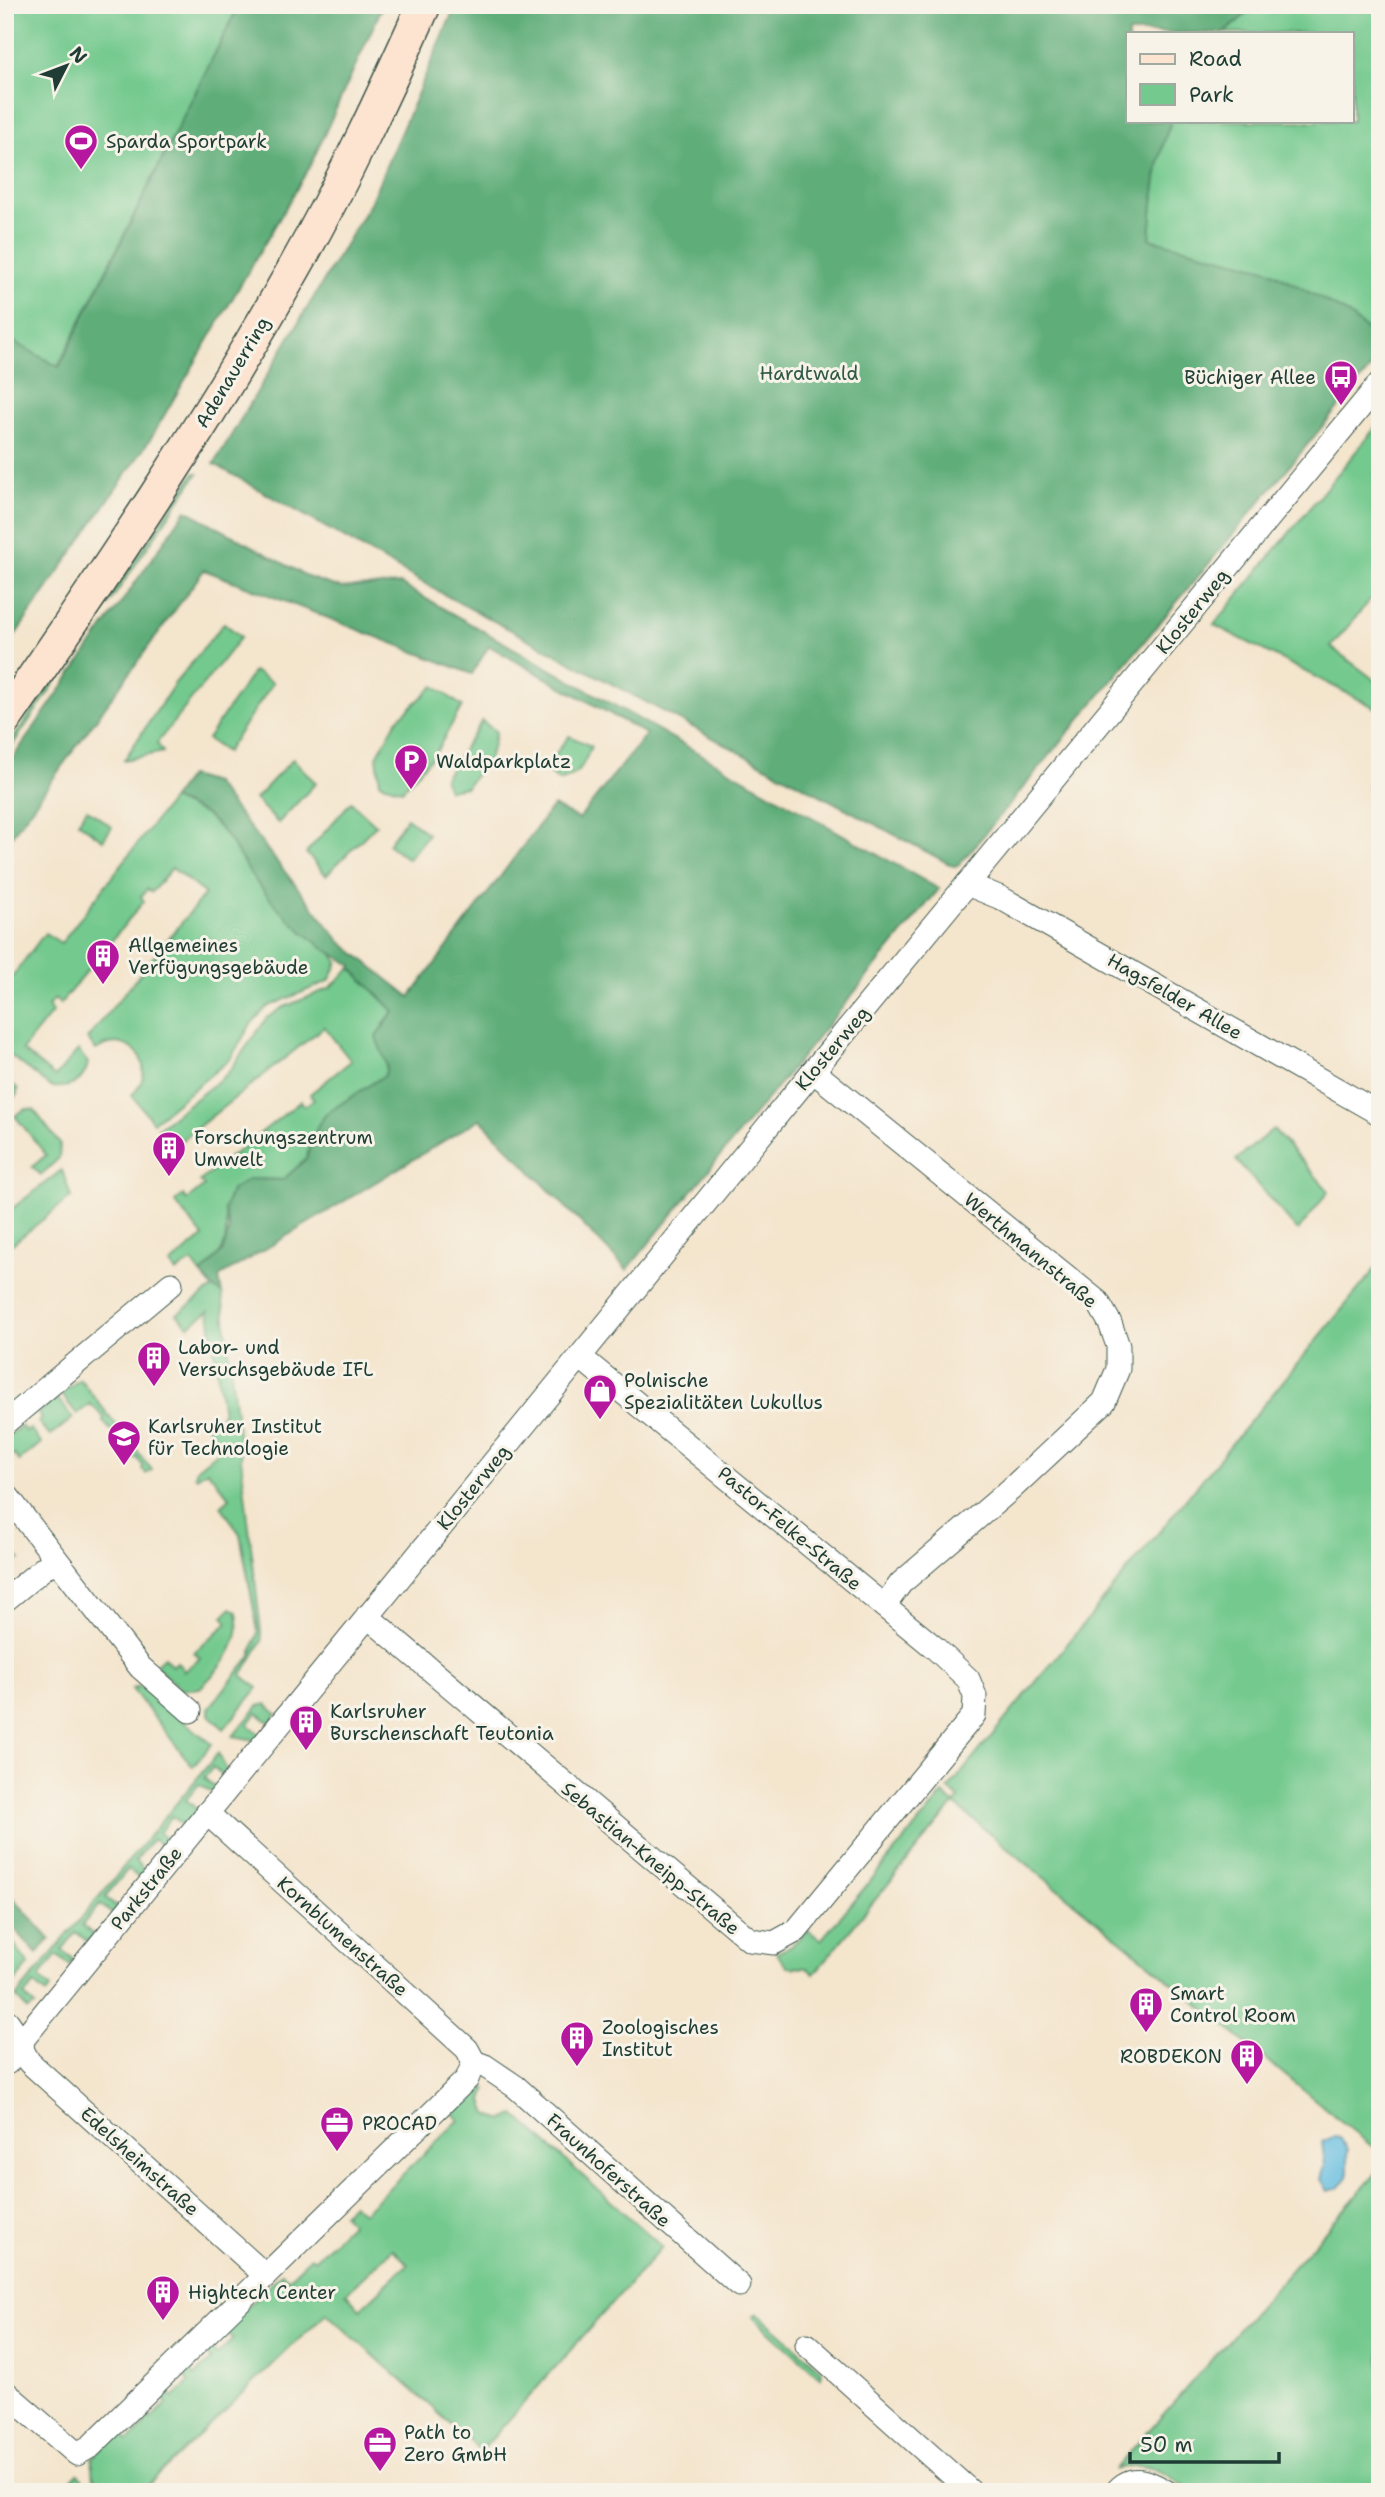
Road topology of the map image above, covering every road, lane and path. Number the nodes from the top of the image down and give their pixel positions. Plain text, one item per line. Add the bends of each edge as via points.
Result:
1 (424, 5) edge
2 (1380, 383) edge
3 (5, 719) edge
4 (967, 884) junction
5 (813, 1071) junction
6 (1380, 1114) edge
7 (171, 1284) dead end
8 (580, 1357) junction
9 (5, 1423) edge
10 (5, 1493) edge
11 (55, 1559) junction
12 (5, 1600) edge
13 (884, 1606) junction
14 (367, 1616) junction
15 (190, 1711) dead end
16 (286, 1715) joint
17 (974, 1715) joint
18 (207, 1813) junction
19 (10, 2043) edge
20 (474, 2062) junction
21 (265, 2275) junction
22 (739, 2285) dead end
23 (807, 2345) dead end
24 (5, 2392) edge
25 (1125, 2486) edge
26 (971, 2492) edge
27 (1167, 2492) edge

1 - 3 main road, Adenauerring via 369,125 289,278 188,446
2 - 4 street, Klosterweg
4 - 5 street, Klosterweg
4 - 6 street, Hagsfelder Allee via 1001,898
5 - 8 street, Klosterweg
5 - 13 street, Werthmannstraße via 1098,1302 1118,1346 1118,1369 1104,1402 901,1583
7 - 9 street
8 - 13 street, Pastor-Felke-Straße
8 - 14 street, Klosterweg
10 - 11 street
11 - 12 street
11 - 15 street via 141,1667
13 - 17 street, Pastor-Felke-Straße via 964,1673 975,1696
14 - 16 street, Klosterweg
14 - 17 street, Sebastian-Kneipp-Straße via 739,1933 761,1943 774,1943 796,1931
16 - 18 street, Parkstraße
18 - 19 street, Parkstraße
18 - 20 street, Kornblumenstraße via 458,2041
19 - 21 street, Edelsheimstraße
20 - 21 street via 467,2080
20 - 22 street, Fraunhoferstraße via 516,2087
21 - 24 street via 77,2454
23 - 26 street
25 - 27 street

